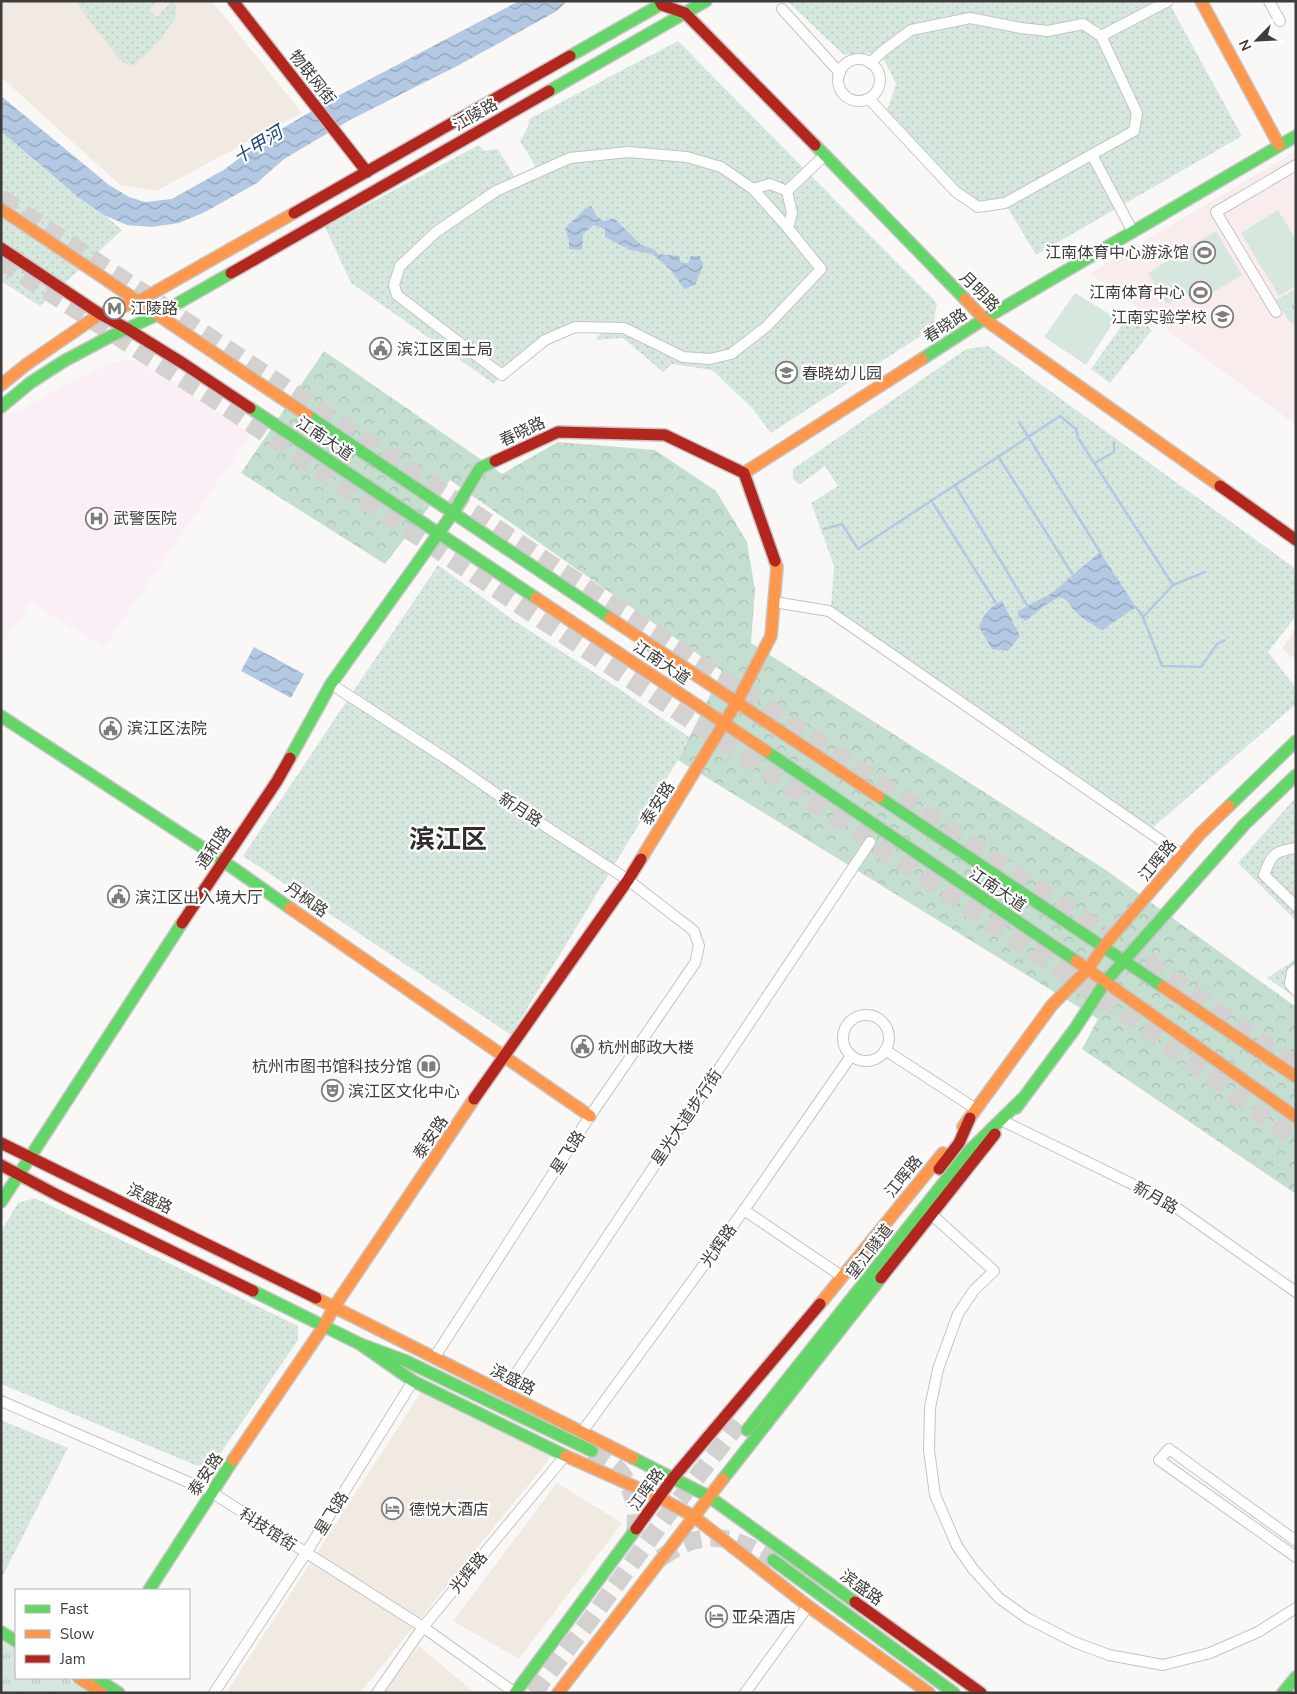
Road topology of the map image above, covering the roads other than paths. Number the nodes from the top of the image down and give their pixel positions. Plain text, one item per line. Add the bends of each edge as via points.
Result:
1 (233, 1) edge
2 (680, 1) edge
3 (706, 1) edge
4 (1168, 1) edge
5 (1201, 1) edge
6 (1269, 1) edge
7 (663, 2) edge
8 (782, 9) dead end
9 (685, 13) junction
10 (1280, 21) dead end
11 (1101, 36) junction
12 (870, 63) junction
13 (840, 73) junction
14 (869, 99) junction
15 (1296, 136) edge
16 (1279, 145) junction
17 (1092, 154) junction
18 (825, 155) junction
19 (1296, 165) edge
20 (367, 172) junction
21 (753, 189) junction
22 (787, 191) junction
23 (1, 209) edge
24 (788, 228) junction
25 (1132, 232) junction
26 (1, 248) edge
27 (139, 301) junction
28 (1276, 312) dead end
29 (100, 314) junction
30 (159, 314) junction
31 (984, 320) junction
32 (126, 328) junction
33 (1, 385) edge
34 (1, 407) edge
35 (744, 473) junction
36 (453, 513) junction
37 (438, 532) junction
38 (1296, 540) edge
39 (774, 602) junction
40 (331, 684) junction
41 (738, 702) junction
42 (1, 716) edge
43 (725, 723) junction
44 (1296, 740) edge
45 (1296, 775) edge
46 (870, 842) dead end
47 (1296, 848) edge
48 (1182, 855) junction
49 (223, 861) junction
50 (628, 880) junction
51 (1296, 906) edge
52 (699, 946) joint
53 (1103, 947) junction
54 (1126, 961) junction
55 (1088, 969) junction
56 (1296, 969) edge
57 (1106, 982) junction
58 (1296, 991) edge
59 (885, 1050) junction
60 (504, 1055) junction
61 (851, 1056) junction
62 (1296, 1077) edge
63 (1022, 1099) junction
64 (973, 1114) junction
65 (590, 1116) junction
66 (1296, 1118) edge
67 (1005, 1122) junction
68 (1, 1143) edge
69 (30, 1157) junction
70 (1, 1165) edge
71 (20, 1174) junction
72 (1, 1202) edge
73 (744, 1210) junction
74 (931, 1214) junction
75 (843, 1277) junction
76 (1296, 1292) edge
77 (334, 1307) junction
78 (324, 1326) junction
79 (360, 1344) junction
80 (434, 1358) junction
81 (413, 1381) junction
82 (503, 1393) junction
83 (1, 1401) edge
84 (582, 1432) junction
85 (592, 1451) tunnel mouth
86 (565, 1456) junction
87 (673, 1478) junction
88 (211, 1492) junction
89 (708, 1496) junction
90 (660, 1498) junction
91 (693, 1516) junction
92 (1296, 1541) edge
93 (306, 1553) junction
94 (1296, 1557) edge
95 (773, 1560) tunnel mouth
96 (150, 1589) edge
97 (808, 1606) junction
98 (1296, 1608) edge
99 (1, 1623) edge
100 (422, 1627) junction
101 (15, 1630) edge
102 (1, 1632) edge
103 (15, 1640) edge
104 (1296, 1677) edge
105 (93, 1680) edge
106 (927, 1692) edge
107 (102, 1693) edge
108 (119, 1693) edge
109 (214, 1693) edge
110 (377, 1693) edge
111 (515, 1693) edge
112 (558, 1693) edge
113 (745, 1693) edge
114 (954, 1693) edge
115 (980, 1693) edge
116 (1283, 1693) edge

1 - 20 main road, 物联网街
2 - 9 main road, 月明路
3 - 9 main road, 江陵路
4 - 11 street
5 - 16 main road
6 - 10 street
7 - 9 main road, 月明路
7 - 20 main road, 江陵路
8 - 13 street
9 - 18 main road, 月明路
9 - 30 main road, 江陵路
11 - 12 street via 1083,24 1048,31 970,18 911,30
11 - 17 street via 1137,113 1134,131
12 - 13 street via 852,61
12 - 14 street via 880,78 878,90
13 - 14 street via 840,87 849,98
14 - 17 street via 956,192 978,207 1005,203
15 - 16 main road, 春晓路
16 - 25 main road, 春晓路
17 - 25 street
18 - 22 street
18 - 31 main road, 月明路
19 - 28 street via 1216,212
20 - 27 main road, 江陵路
21 - 22 street via 770,184
21 - 24 street
21 - 24 street via 721,167 687,157 628,152 570,158 496,191 436,232 400,266 394,285 397,295 502,374 545,340 575,328 624,328 683,357 710,359 731,354 766,327 821,269
22 - 24 street via 792,213
23 - 27 main road, 江南大道
25 - 31 main road, 春晓路
26 - 29 main road, 江南大道
27 - 29 main road, 江陵路
27 - 30 main road, 江南大道
29 - 32 main road, 江南大道
29 - 33 main road, 江陵路
30 - 32 main road, 江陵路
30 - 36 main road, 江南大道
31 - 35 main road, 春晓路
31 - 38 main road, 月明路
32 - 34 main road, 江陵路 via 33,380
32 - 37 main road, 江南大道
35 - 36 main road, 春晓路 via 665,435 558,432 480,468
35 - 39 main road via 777,567
36 - 37 main road, 通和路
36 - 41 main road, 江南大道
37 - 40 main road, 通和路
37 - 43 main road, 江南大道
39 - 41 main road via 771,636
39 - 48 street via 829,610
40 - 49 main road, 通和路 via 277,782
40 - 50 street, 新月路
41 - 43 main road, 泰安路
41 - 53 main road, 江南大道
42 - 49 main road, 丹枫路
43 - 50 main road, 泰安路
43 - 55 main road, 江南大道
44 - 48 main road, 江晖路
45 - 54 main road via 1244,825
46 - 82 street, 星光大道步行街
47 - 51 street via 1280,851 1270,861 1264,875
48 - 53 main road, 江晖路
49 - 60 main road, 丹枫路
49 - 69 main road, 通和路
50 - 52 street, 新月路 via 694,931
50 - 60 main road, 泰安路
52 - 65 street, 星飞路 via 695,963
53 - 54 main road, 江南大道
53 - 55 main road, 江晖路
54 - 57 main road
54 - 62 main road, 江南大道
55 - 57 main road, 江南大道
55 - 64 main road, 江晖路 via 1052,1005
56 - 58 street via 1292,972 1290,984
57 - 63 main road
57 - 66 main road, 江南大道
59 - 61 street via 880,1057 866,1062
59 - 61 street via 890,1037 884,1024 879,1018 865,1014 857,1016 845,1027 843,1042
59 - 64 street
60 - 65 main road, 丹枫路
60 - 77 main road, 泰安路
61 - 73 street, 光辉路
63 - 64 main road, 望江隧道 via 968,1152 743,1426 960,1143
63 - 67 main road
64 - 75 main road, 江晖路
65 - 80 street, 星飞路
67 - 74 main road
67 - 76 street, 新月路 via 1167,1200
68 - 69 main road, 滨盛路
69 - 71 main road, 通和路
69 - 77 main road, 滨盛路
70 - 71 main road
71 - 72 main road, 通和路
71 - 78 main road
73 - 75 street
73 - 84 street, 光辉路
74 - 89 main road
74 - 98 street via 994,1271 974,1290 958,1314 938,1369 930,1408 929,1450 935,1495 957,1546 972,1569 999,1598 1027,1618 1074,1642 1109,1655 1163,1666 1210,1653 1258,1632
75 - 87 main road, 江晖路
77 - 78 main road, 泰安路
77 - 80 main road, 滨盛路
78 - 79 main road
78 - 88 main road, 泰安路
79 - 81 main road
79 - 85 main road via 406,1361
80 - 82 main road, 滨盛路
81 - 86 main road
81 - 93 street, 星飞路
82 - 84 main road, 滨盛路
83 - 88 street, 科技馆街
84 - 87 main road, 滨盛路
86 - 90 main road
86 - 100 street, 光辉路
87 - 89 main road, 滨盛路
87 - 90 main road, 江晖路
88 - 93 street, 科技馆街
88 - 96 main road, 泰安路
89 - 91 main road
89 - 115 main road, 滨盛路
90 - 91 main road
90 - 111 main road, 江晖路
91 - 97 main road
91 - 112 main road
92 - 94 street via 1169,1449 1159,1460
93 - 100 street, 科技馆街
93 - 109 street, 星飞路
95 - 114 main road
97 - 106 main road
97 - 113 street
99 - 101 main road
100 - 110 street, 光辉路
100 - 111 street, 科技馆街
102 - 103 main road
104 - 116 main road
105 - 107 main road
105 - 108 main road

